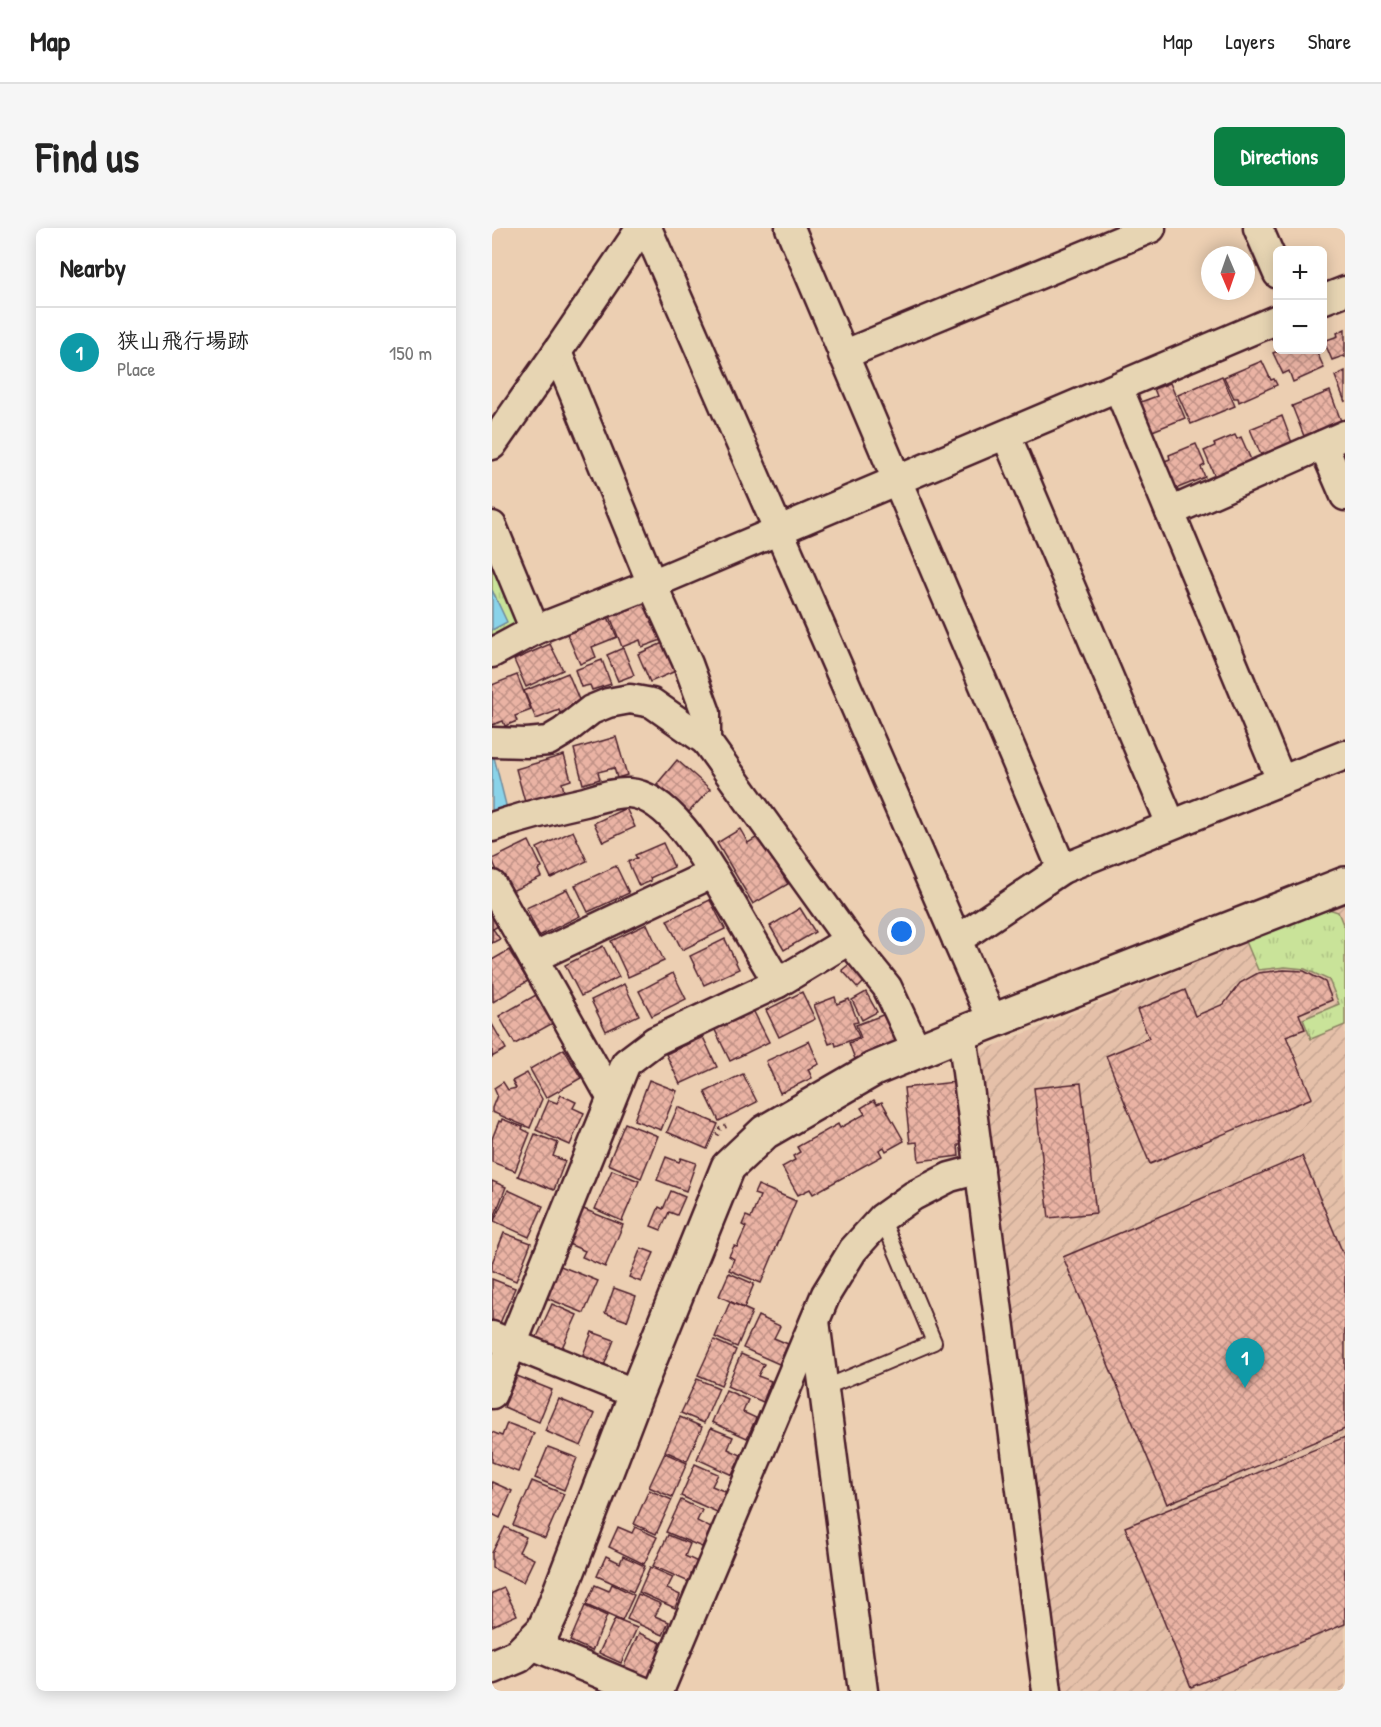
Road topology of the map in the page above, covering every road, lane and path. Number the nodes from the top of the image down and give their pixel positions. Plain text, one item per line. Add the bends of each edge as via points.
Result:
1 (641, 228) edge
2 (647, 228) edge
3 (1151, 228) edge
4 (1258, 228) edge
5 (797, 230) edge
6 (1273, 262) edge
7 (1345, 291) edge
8 (1327, 298) edge
9 (1273, 321) edge
10 (557, 352) junction
11 (843, 355) junction
12 (1118, 387) junction
13 (1006, 435) junction
14 (1334, 440) edge
15 (492, 445) edge
16 (896, 481) junction
17 (1345, 496) edge
18 (1170, 512) junction
19 (492, 526) edge
20 (779, 530) junction
21 (652, 584) junction
22 (535, 630) junction
23 (492, 653) edge
24 (706, 741) junction
25 (492, 742) edge
26 (1345, 755) edge
27 (1281, 780) junction
28 (1171, 824) junction
29 (492, 827) edge
30 (1062, 869) junction
31 (713, 873) junction
32 (492, 885) edge
33 (1345, 885) edge
34 (849, 940) junction
35 (957, 940) junction
36 (533, 958) junction
37 (778, 983) junction
38 (993, 1022) junction
39 (962, 1033) junction
40 (917, 1051) junction
41 (611, 1096) junction
42 (980, 1169) junction
43 (882, 1218) junction
44 (815, 1319) junction
45 (502, 1340) edge
46 (824, 1388) junction
47 (492, 1394) edge
48 (636, 1394) junction
49 (530, 1644) junction
50 (492, 1666) edge
51 (642, 1691) edge
52 (659, 1691) edge
53 (862, 1691) edge
54 (1047, 1691) edge

1 - 10 street
2 - 20 street
3 - 11 street
4 - 6 street
5 - 11 street
7 - 8 street
9 - 12 street
10 - 15 street
10 - 21 street
11 - 16 street
12 - 13 street
12 - 18 street
13 - 16 street
13 - 28 street
14 - 17 street
14 - 18 street
16 - 20 street
16 - 30 street
18 - 27 street
19 - 22 street
20 - 21 street
20 - 35 street
21 - 22 street
21 - 24 street via 706,713
22 - 23 street
24 - 25 street via 652,703 630,699 591,710 548,741
24 - 34 street
26 - 27 street
27 - 28 street
28 - 30 street
29 - 31 street via 630,793 663,808 701,852
30 - 35 street
31 - 36 street
31 - 37 street
32 - 36 street
33 - 38 street
34 - 37 street
34 - 40 street via 887,987
35 - 38 street
36 - 41 street
37 - 41 street via 655,1041 626,1063
38 - 39 street
39 - 40 street
39 - 42 street
40 - 48 street via 874,1069 765,1132 728,1167
41 - 45 street
42 - 43 street via 950,1177
42 - 54 street
43 - 44 street via 853,1250
43 - 46 lane via 934,1342
44 - 46 street
44 - 52 street
45 - 47 street
45 - 48 street
46 - 53 street
48 - 49 street via 553,1610 543,1631
49 - 50 street via 518,1656
49 - 51 street

